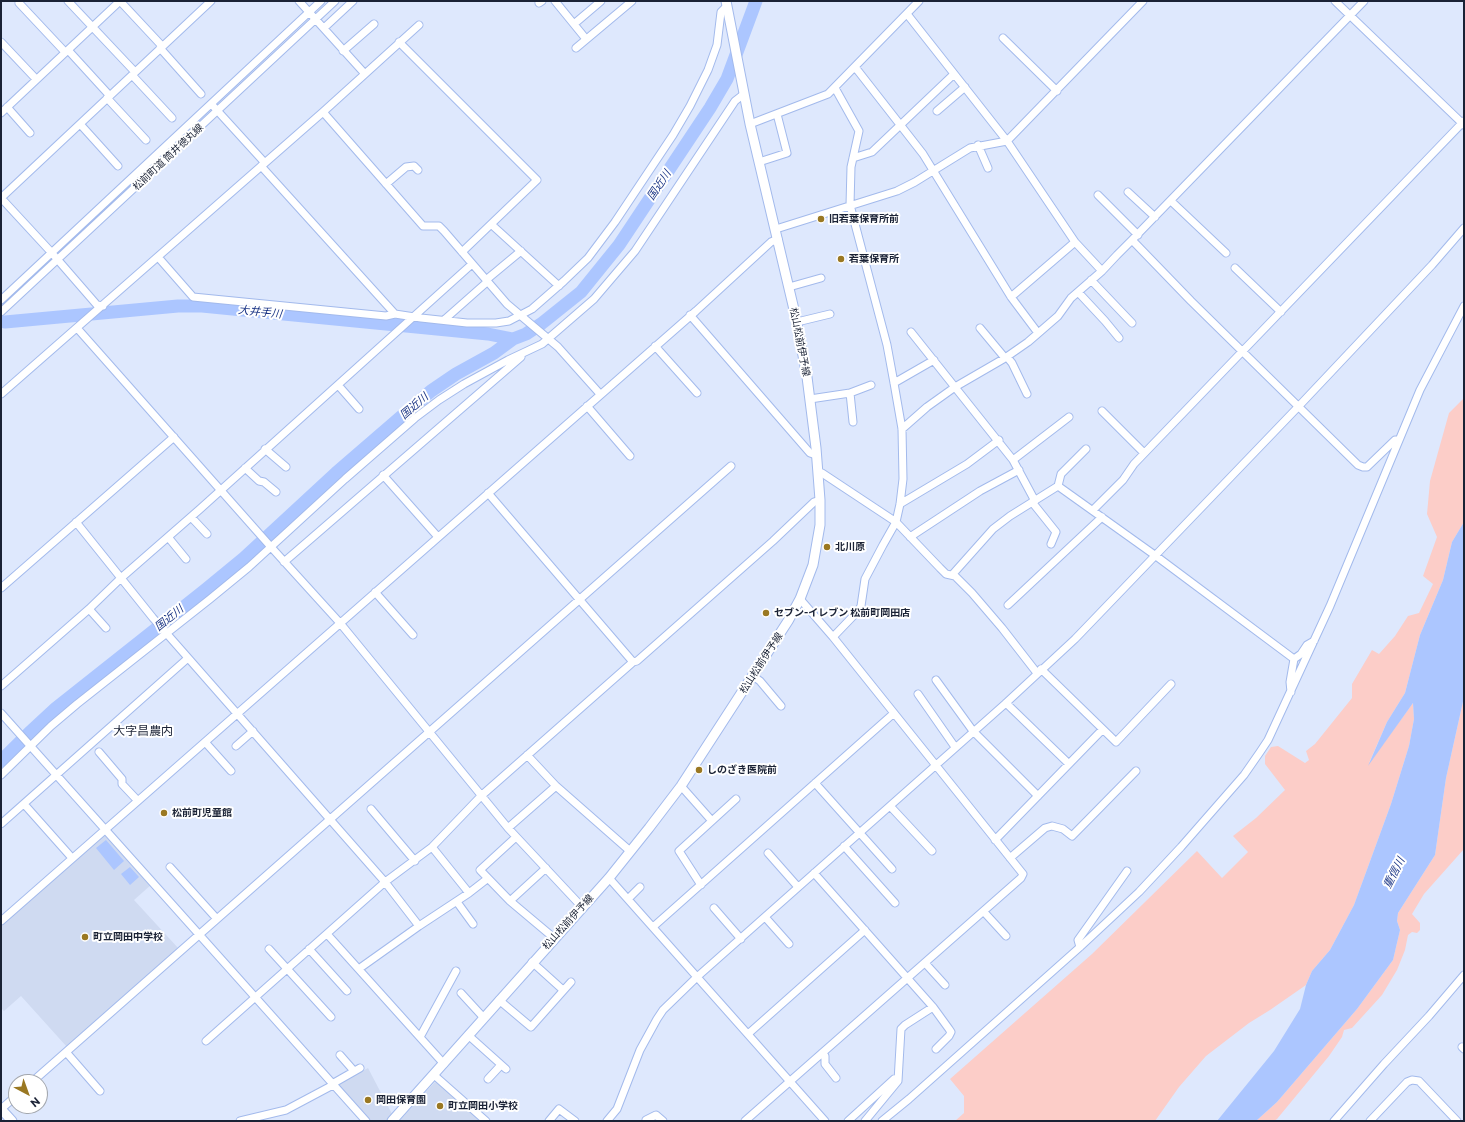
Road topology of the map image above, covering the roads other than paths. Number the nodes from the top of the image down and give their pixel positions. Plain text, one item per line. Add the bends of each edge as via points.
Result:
1 (68, 1) edge
2 (120, 1) edge
3 (211, 1) edge
4 (299, 1) edge
5 (321, 1) edge
6 (335, 1) edge
7 (353, 1) edge
8 (554, 1) edge
9 (601, 1) edge
10 (632, 1) edge
11 (919, 1) edge
12 (1143, 1) edge
13 (1336, 1) edge
14 (1364, 1) edge
15 (19, 3) dead end
16 (726, 4) edge
17 (309, 12) junction
18 (907, 14) junction
19 (1350, 15) junction
20 (316, 19) junction
21 (374, 24) dead end
22 (574, 24) junction
23 (419, 25) dead end
24 (93, 27) junction
25 (324, 28) junction
26 (1004, 38) dead end
27 (586, 39) junction
28 (1, 42) edge
29 (399, 42) junction
30 (161, 47) junction
31 (576, 48) dead end
32 (343, 50) junction
33 (66, 51) junction
34 (855, 68) junction
35 (134, 73) junction
36 (365, 74) junction
37 (954, 74) junction
38 (36, 79) junction
39 (965, 87) junction
40 (835, 88) junction
41 (743, 89) junction
42 (1057, 90) junction
43 (201, 94) dead end
44 (108, 97) junction
45 (211, 104) junction
46 (7, 107) junction
47 (217, 110) junction
48 (937, 111) dead end
49 (323, 112) junction
50 (1, 113) edge
51 (777, 114) junction
52 (172, 118) dead end
53 (1463, 123) edge
54 (80, 124) junction
55 (750, 124) junction
56 (900, 125) junction
57 (30, 133) dead end
58 (146, 140) dead end
59 (1008, 141) junction
60 (978, 145) junction
61 (853, 158) junction
62 (759, 162) junction
63 (263, 164) junction
64 (118, 166) dead end
65 (988, 168) dead end
66 (418, 170) dead end
67 (933, 170) junction
68 (386, 184) junction
69 (1128, 192) dead end
70 (1098, 195) dead end
71 (1, 198) edge
72 (1170, 201) junction
73 (850, 205) junction
74 (1155, 217) junction
75 (492, 225) junction
76 (1464, 228) edge
77 (776, 229) junction
78 (1135, 238) junction
79 (778, 239) junction
80 (1075, 242) junction
81 (521, 251) junction
82 (52, 252) junction
83 (462, 252) junction
84 (1226, 253) dead end
85 (158, 256) junction
86 (57, 258) junction
87 (472, 264) junction
88 (1236, 268) dead end
89 (1102, 270) junction
90 (821, 278) dead end
91 (1091, 280) junction
92 (486, 281) junction
93 (559, 286) junction
94 (789, 287) junction
95 (1078, 292) junction
96 (1011, 297) junction
97 (1, 300) edge
98 (1464, 306) edge
99 (102, 307) junction
100 (1, 312) edge
101 (1281, 312) junction
102 (395, 314) junction
103 (830, 314) dead end
104 (690, 315) junction
105 (413, 317) junction
106 (522, 317) junction
107 (444, 320) junction
108 (797, 322) junction
109 (1132, 323) dead end
110 (80, 326) junction
111 (980, 328) dead end
112 (911, 332) dead end
113 (1038, 333) junction
114 (547, 338) junction
115 (1118, 338) dead end
116 (655, 346) junction
117 (527, 351) junction
118 (1242, 352) junction
119 (1006, 358) junction
120 (934, 360) junction
121 (894, 383) junction
122 (338, 385) junction
123 (872, 385) dead end
124 (955, 387) junction
125 (697, 393) dead end
126 (1, 394) edge
127 (600, 394) junction
128 (850, 394) junction
129 (1027, 394) dead end
130 (810, 399) junction
131 (587, 406) junction
132 (1298, 407) junction
133 (359, 409) dead end
134 (1102, 411) dead end
135 (1069, 417) dead end
136 (853, 422) dead end
137 (902, 429) junction
138 (174, 437) junction
139 (999, 440) junction
140 (1399, 440) junction
141 (265, 449) junction
142 (1086, 449) dead end
143 (1144, 453) junction
144 (816, 455) junction
145 (630, 456) dead end
146 (1013, 460) junction
147 (731, 466) dead end
148 (286, 467) dead end
149 (245, 468) junction
150 (1019, 470) junction
151 (818, 472) junction
152 (383, 476) junction
153 (1058, 486) junction
154 (220, 489) junction
155 (276, 492) dead end
156 (488, 493) junction
157 (820, 500) junction
158 (1034, 502) junction
159 (900, 504) junction
160 (1093, 510) junction
161 (191, 516) junction
162 (1102, 517) junction
163 (76, 522) junction
164 (896, 522) junction
165 (207, 534) dead end
166 (168, 537) junction
167 (438, 537) junction
168 (910, 537) junction
169 (1051, 544) dead end
170 (270, 546) junction
171 (1156, 556) junction
172 (186, 559) dead end
173 (284, 562) junction
174 (952, 576) junction
175 (121, 578) junction
176 (1, 588) edge
177 (375, 592) junction
178 (579, 599) junction
179 (800, 599) junction
180 (1008, 605) dead end
181 (89, 609) junction
182 (340, 623) junction
183 (106, 628) dead end
184 (166, 633) junction
185 (413, 635) dead end
186 (833, 637) junction
187 (1314, 641) junction
188 (188, 658) junction
189 (1294, 659) junction
190 (634, 662) junction
191 (1039, 671) junction
192 (753, 676) junction
193 (936, 680) dead end
194 (1171, 684) dead end
195 (1, 686) edge
196 (1291, 692) junction
197 (918, 694) dead end
198 (1006, 703) junction
199 (781, 706) dead end
200 (894, 713) junction
201 (1, 714) edge
202 (237, 714) junction
203 (1102, 730) junction
204 (253, 731) junction
205 (429, 732) junction
206 (974, 732) junction
207 (205, 742) junction
208 (29, 746) junction
209 (236, 746) dead end
210 (956, 747) junction
211 (99, 752) dead end
212 (527, 755) junction
213 (1069, 764) junction
214 (936, 765) junction
215 (231, 771) dead end
216 (1136, 771) dead end
217 (1, 775) edge
218 (56, 776) junction
219 (815, 783) junction
220 (556, 786) junction
221 (681, 786) junction
222 (481, 796) junction
223 (1038, 796) junction
224 (736, 799) dead end
225 (138, 801) junction
226 (24, 804) junction
227 (890, 806) junction
228 (371, 809) dead end
229 (330, 819) junction
230 (712, 821) junction
231 (1, 824) edge
232 (508, 828) junction
233 (105, 830) junction
234 (860, 832) junction
235 (516, 837) junction
236 (995, 840) junction
237 (844, 846) junction
238 (432, 847) junction
239 (630, 851) junction
240 (932, 851) dead end
241 (768, 853) dead end
242 (72, 858) junction
243 (1010, 858) junction
244 (415, 860) junction
245 (170, 867) dead end
246 (546, 868) junction
247 (892, 868) dead end
248 (1127, 871) dead end
249 (814, 873) junction
250 (609, 878) junction
251 (488, 879) junction
252 (385, 882) junction
253 (701, 885) junction
254 (640, 887) dead end
255 (798, 887) junction
256 (469, 893) junction
257 (628, 899) junction
258 (510, 900) junction
259 (457, 902) junction
260 (895, 903) dead end
261 (582, 907) junction
262 (714, 908) dead end
263 (984, 912) junction
264 (765, 917) junction
265 (217, 919) junction
266 (1, 921) edge
267 (474, 924) dead end
268 (419, 926) junction
269 (653, 927) junction
270 (865, 930) junction
271 (199, 934) junction
272 (327, 934) junction
273 (1006, 936) dead end
274 (554, 938) junction
275 (741, 938) junction
276 (789, 944) dead end
277 (1080, 947) junction
278 (268, 949) dead end
279 (309, 949) junction
280 (532, 962) junction
281 (925, 963) junction
282 (360, 968) junction
283 (287, 969) junction
284 (456, 971) dead end
285 (1464, 975) edge
286 (697, 977) junction
287 (908, 978) junction
288 (571, 982) dead end
289 (945, 985) dead end
290 (563, 990) junction
291 (347, 991) dead end
292 (460, 993) dead end
293 (255, 997) junction
294 (499, 1000) junction
295 (934, 1007) junction
296 (331, 1017) dead end
297 (483, 1017) junction
298 (748, 1034) junction
299 (468, 1035) junction
300 (420, 1037) junction
301 (206, 1041) dead end
302 (936, 1049) dead end
303 (66, 1052) junction
304 (822, 1053) junction
305 (340, 1055) dead end
306 (444, 1064) junction
307 (41, 1074) edge
308 (434, 1075) junction
309 (897, 1076) junction
310 (488, 1078) dead end
311 (836, 1078) dead end
312 (790, 1081) junction
313 (332, 1084) junction
314 (100, 1091) dead end
315 (1, 1109) edge
316 (646, 1120) dead end
317 (12, 1121) edge
318 (240, 1121) edge
319 (366, 1121) edge
320 (392, 1121) edge
321 (486, 1121) edge
322 (549, 1121) edge
323 (574, 1121) edge
324 (607, 1121) edge
325 (663, 1121) edge
326 (745, 1121) edge
327 (825, 1121) edge
328 (848, 1121) edge
329 (865, 1121) edge
330 (882, 1121) edge
331 (1334, 1121) edge
332 (1370, 1121) edge
333 (1457, 1121) edge

1 - 24 street
2 - 24 street
2 - 30 street
3 - 30 street
4 - 17 street
5 - 17 street, 松前町道 筒井徳丸線
6 - 20 street, 松前町道 筒井徳丸線
7 - 25 street
8 - 22 street
9 - 22 street
10 - 27 street
11 - 18 street
12 - 42 street
13 - 19 street
14 - 19 street
15 - 33 street
16 - 41 main road, 松山松前伊予線
16 - 93 street via 721,12 717,45 708,70 673,135 588,258
17 - 20 street
17 - 45 street, 松前町道 筒井徳丸線
18 - 34 street
18 - 37 street
19 - 53 street
19 - 72 street
20 - 25 street
20 - 47 street, 松前町道 筒井徳丸線
21 - 32 street
22 - 27 street
23 - 29 street
24 - 33 street
24 - 35 street
25 - 32 street
26 - 42 street
27 - 31 street
28 - 38 street
29 - 36 street
29 - 75 street via 538,180
30 - 35 street
30 - 43 street
32 - 36 street
33 - 38 street
33 - 44 street
34 - 40 street
34 - 56 street
35 - 44 street
35 - 52 street
36 - 49 street
37 - 39 street
37 - 56 street
38 - 46 street
39 - 48 street
39 - 59 street
40 - 51 street via 828,94
40 - 61 street via 859,131
41 - 55 main road, 松山松前伊予線
41 - 114 street via 635,250 594,299
42 - 59 street
44 - 54 street
44 - 58 street
45 - 47 street
45 - 82 street, 松前町道 筒井徳丸線
46 - 50 street
46 - 57 street
47 - 63 street
47 - 86 street, 松前町道 筒井徳丸線
49 - 63 street
49 - 68 street
51 - 55 street
51 - 62 street via 787,153
53 - 101 street
54 - 64 street
54 - 71 street
55 - 62 main road, 松山松前伊予線
56 - 61 street via 872,152
56 - 67 street
59 - 60 street
59 - 80 street
60 - 65 street
60 - 67 street
61 - 73 street
62 - 77 main road, 松山松前伊予線
63 - 85 street
63 - 102 street
66 - 68 street via 414,166 406,167
67 - 73 street via 897,191
67 - 96 street
68 - 83 street via 423,226 439,226
69 - 74 street
70 - 78 street
71 - 82 street
72 - 74 street
72 - 84 street
73 - 77 street
73 - 121 street via 887,346
74 - 78 street
75 - 81 street
75 - 83 street
76 - 132 street
77 - 79 main road, 松山松前伊予線
78 - 89 street
78 - 118 street via 1191,302
79 - 94 main road, 松山松前伊予線
79 - 104 street via 771,242
80 - 89 street
80 - 96 street
81 - 92 street
81 - 93 street
82 - 86 street
82 - 97 street, 松前町道 筒井徳丸線
83 - 87 street
85 - 99 street
85 - 102 street via 193,297 386,316
86 - 99 street via 97,305
86 - 100 street, 松前町道 筒井徳丸線
87 - 92 street
87 - 105 street
88 - 101 street
89 - 91 street
90 - 94 street
91 - 95 street
91 - 109 street
92 - 106 street via 506,304
92 - 107 street
93 - 106 street
94 - 108 main road, 松山松前伊予線
95 - 113 street via 1058,316
95 - 115 street
96 - 113 street
98 - 140 street via 1420,390
99 - 110 street
101 - 118 street
102 - 105 street
103 - 108 street
104 - 116 street
104 - 144 street via 810,453
105 - 107 street
105 - 122 street
106 - 107 street via 496,323
106 - 114 street
108 - 130 main road, 松山松前伊予線
110 - 126 street
110 - 138 street
111 - 119 street
112 - 120 street
113 - 119 street
114 - 117 street via 542,344
114 - 127 street
116 - 125 street
116 - 127 street
117 - 152 street
117 - 170 street via 476,377 415,418
118 - 132 street
118 - 143 street
119 - 124 street
119 - 129 street via 1012,363
120 - 121 street
120 - 124 street
121 - 137 street
122 - 133 street
122 - 141 street
123 - 128 street
124 - 137 street via 927,406
124 - 139 street
127 - 131 street
128 - 130 street
128 - 136 street
130 - 144 main road, 松山松前伊予線
131 - 145 street
131 - 156 street
132 - 140 street via 1363,467 1367,467
132 - 171 street
134 - 143 street
135 - 146 street
137 - 159 street via 904,480
138 - 154 street
138 - 163 street
139 - 146 street
139 - 159 street via 967,464
140 - 187 street
141 - 148 street
141 - 149 street
142 - 153 street via 1062,474
143 - 160 street
144 - 151 main road, 松山松前伊予線
146 - 150 street
147 - 178 street
149 - 154 street
149 - 155 street
150 - 158 street
150 - 168 street
151 - 157 main road, 松山松前伊予線
151 - 164 street
152 - 167 street
152 - 173 street
153 - 158 street
153 - 160 street
154 - 161 street
154 - 170 street
156 - 167 street
156 - 178 street
157 - 179 main road, 松山松前伊予線 via 817,546
157 - 190 street via 814,502
158 - 169 street via 1056,532
158 - 174 street via 993,529
159 - 164 street
160 - 162 street
161 - 165 street
161 - 166 street
162 - 171 street
162 - 180 street
163 - 175 street
163 - 176 street
164 - 168 street
164 - 186 street via 865,579 858,611
166 - 172 street
166 - 175 street
167 - 177 street
168 - 174 street via 946,574
170 - 173 street
170 - 184 street via 210,600
171 - 189 street
171 - 191 street via 1075,639
173 - 182 street
174 - 191 street via 972,593
175 - 181 street
175 - 184 street
177 - 182 street
177 - 185 street
178 - 190 street
178 - 205 street
179 - 186 street
179 - 192 main road, 松山松前伊予線
181 - 183 street
181 - 195 street
182 - 202 street
182 - 205 street
184 - 188 street
184 - 208 street
186 - 200 street
187 - 189 street
187 - 196 street
188 - 202 street
188 - 218 street
189 - 196 street
190 - 212 street
191 - 198 street
191 - 203 street
192 - 199 street
192 - 221 main road, 松山松前伊予線
193 - 206 street
194 - 203 street via 1116,742
196 - 277 street via 1268,740 1244,775 1139,892
197 - 210 street
198 - 206 street
198 - 213 street
200 - 214 street
200 - 219 street
201 - 208 street
202 - 204 street
202 - 207 street
203 - 213 street
204 - 209 street
204 - 229 street
205 - 222 street
205 - 229 street
206 - 210 street
206 - 223 street
207 - 215 street
207 - 225 street
208 - 217 street
208 - 218 street
210 - 214 street
211 - 225 street
212 - 220 street
212 - 222 street
213 - 223 street
214 - 227 street
214 - 236 street
216 - 243 street via 1072,836 1063,829 1052,826 1045,828
218 - 226 street
218 - 233 street
219 - 234 street
219 - 253 street
220 - 232 street
220 - 239 street
221 - 230 street
221 - 239 main road, 松山松前伊予線
222 - 232 street
222 - 238 street
223 - 236 street
224 - 230 street
225 - 233 street
226 - 231 street
226 - 242 street
227 - 234 street
227 - 240 street
228 - 244 street
229 - 252 street
229 - 265 street
230 - 253 street via 679,851
232 - 235 street
233 - 242 street
233 - 271 street
234 - 237 street
234 - 247 street
235 - 246 street
235 - 251 street via 480,870
236 - 243 street
237 - 249 street
237 - 260 street
238 - 244 street
238 - 256 street
239 - 250 main road, 松山松前伊予線
241 - 255 street
242 - 266 street
243 - 263 street via 1023,874
244 - 252 street
245 - 265 street
246 - 258 street
246 - 261 street
248 - 277 street via 1078,940
249 - 255 street
249 - 270 street
250 - 257 street
250 - 261 main road, 松山松前伊予線
251 - 256 street
251 - 258 street
252 - 268 street
252 - 272 street
253 - 269 street
254 - 257 street
255 - 264 street
256 - 259 street
257 - 269 street
258 - 274 street
259 - 267 street
259 - 268 street
261 - 274 main road, 松山松前伊予線
262 - 275 street
263 - 273 street
263 - 281 street
264 - 275 street
264 - 276 street
265 - 271 street
268 - 282 street
269 - 286 street
270 - 287 street
270 - 298 street
271 - 293 street
271 - 303 street
272 - 279 street
272 - 282 street
274 - 280 main road, 松山松前伊予線
275 - 286 street
277 - 330 street
278 - 283 street
279 - 283 street
279 - 291 street
280 - 290 street
280 - 294 main road, 松山松前伊予線
281 - 287 street
281 - 289 street
282 - 300 street
283 - 293 street
283 - 296 street
284 - 300 street
285 - 331 street
286 - 298 street
286 - 324 street via 657,1019 640,1050 621,1101
287 - 295 street
287 - 304 street
288 - 290 street
290 - 294 street via 531,1027
292 - 297 street
293 - 301 street
293 - 313 street
294 - 297 main road, 松山松前伊予線
295 - 302 street via 951,1032
295 - 309 street via 901,1029
297 - 299 main road, 松山松前伊予線
298 - 312 street
299 - 306 main road, 松山松前伊予線
299 - 310 street via 503,1067
300 - 306 street
303 - 307 street
303 - 314 street
304 - 311 street via 825,1056 825,1064
304 - 312 street
305 - 313 street via 357,1070
306 - 308 main road, 松山松前伊予線
308 - 320 main road, 松山松前伊予線
308 - 321 street
309 - 328 street
309 - 329 street via 898,1082
312 - 326 street
312 - 327 street
313 - 318 street via 286,1110
313 - 319 street
315 - 317 main road
316 - 325 street via 656,1115
322 - 323 street via 559,1109
332 - 333 street via 1409,1080 1416,1080

